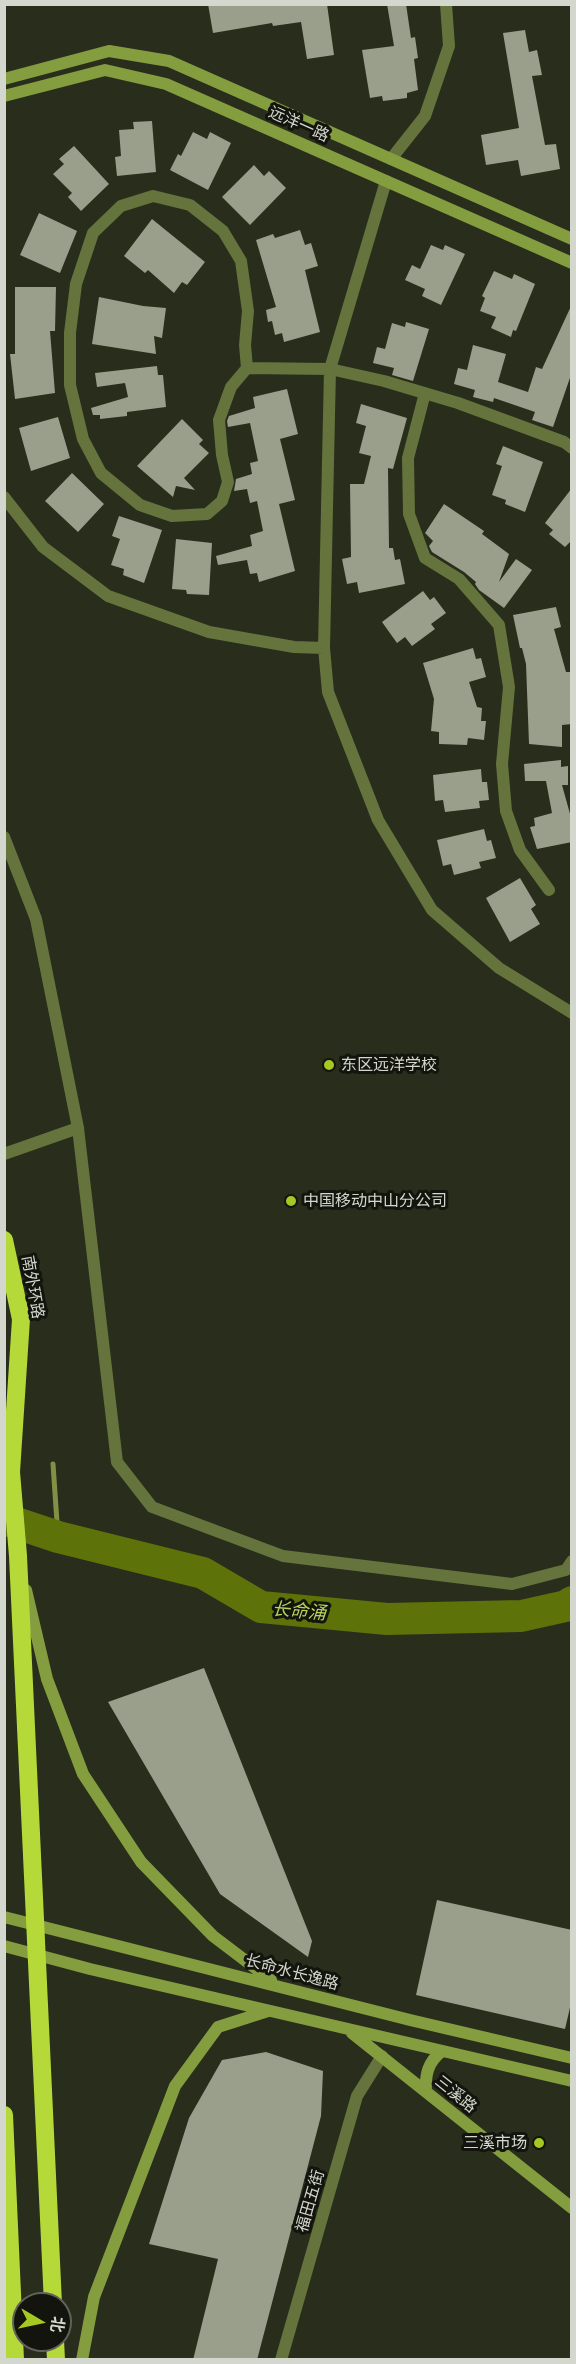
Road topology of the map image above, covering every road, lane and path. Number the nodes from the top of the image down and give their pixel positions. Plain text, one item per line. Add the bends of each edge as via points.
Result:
1 (446, 4) edge
2 (4, 79) edge
3 (4, 96) edge
4 (391, 159) junction
5 (386, 181) junction
6 (572, 239) edge
7 (572, 263) edge
8 (248, 368) junction
9 (330, 369) junction
10 (424, 393) junction
11 (572, 448) edge
12 (4, 497) edge
13 (324, 648) junction
14 (4, 837) edge
15 (549, 890) dead end
16 (572, 1013) edge
17 (78, 1128) junction
18 (4, 1154) edge
19 (4, 1240) edge
20 (18, 1556) junction
21 (572, 1561) edge
22 (4, 1917) edge
23 (4, 1947) edge
24 (277, 1985) junction
25 (269, 2011) junction
26 (347, 2029) junction
27 (442, 2051) junction
28 (382, 2056) junction
29 (572, 2058) edge
30 (572, 2081) edge
31 (426, 2092) junction
32 (4, 2115) edge
33 (572, 2208) edge
34 (52, 2292) edge
35 (15, 2360) edge
36 (82, 2360) edge
37 (281, 2360) edge

1 - 4 street via 449,46 425,116
2 - 4 street, 远洋一路 via 109,51 170,61
3 - 5 street, 远洋一路 via 105,70 166,84
4 - 6 street, 远洋一路
5 - 7 street, 远洋一路
5 - 9 street
8 - 8 street via 231,387 219,420 228,482 222,501 207,514 172,516 140,505 101,473 83,439 70,385 70,333 76,284 93,233 121,206 153,195 190,205 223,231 241,261 248,310
8 - 9 street
9 - 10 street
9 - 13 street
10 - 11 street
10 - 15 street via 408,458 409,514 424,558 459,579 499,625 509,687 502,764 506,811 520,850
12 - 13 street via 43,547 108,596 209,632 294,647
13 - 16 street via 328,692 378,820 432,910 499,968
14 - 17 street via 36,919
17 - 18 street
17 - 21 street via 117,1462 152,1507 283,1556 512,1584 566,1570
19 - 20 highway, 南外环路 via 21,1319 11,1472
20 - 24 street via 47,1679 84,1774 141,1862 213,1936
20 - 34 highway, 南外环路
22 - 24 street, 长命水长逸路
23 - 25 street
24 - 29 street, 长命水长逸路
25 - 26 street
25 - 36 street via 218,2027 175,2086 94,2297
26 - 27 street
26 - 28 street, 三溪路
27 - 30 street
27 - 31 street via 428,2067
28 - 31 street, 三溪路
28 - 37 street, 福田五街 via 357,2096
31 - 33 street, 三溪路
32 - 35 highway

